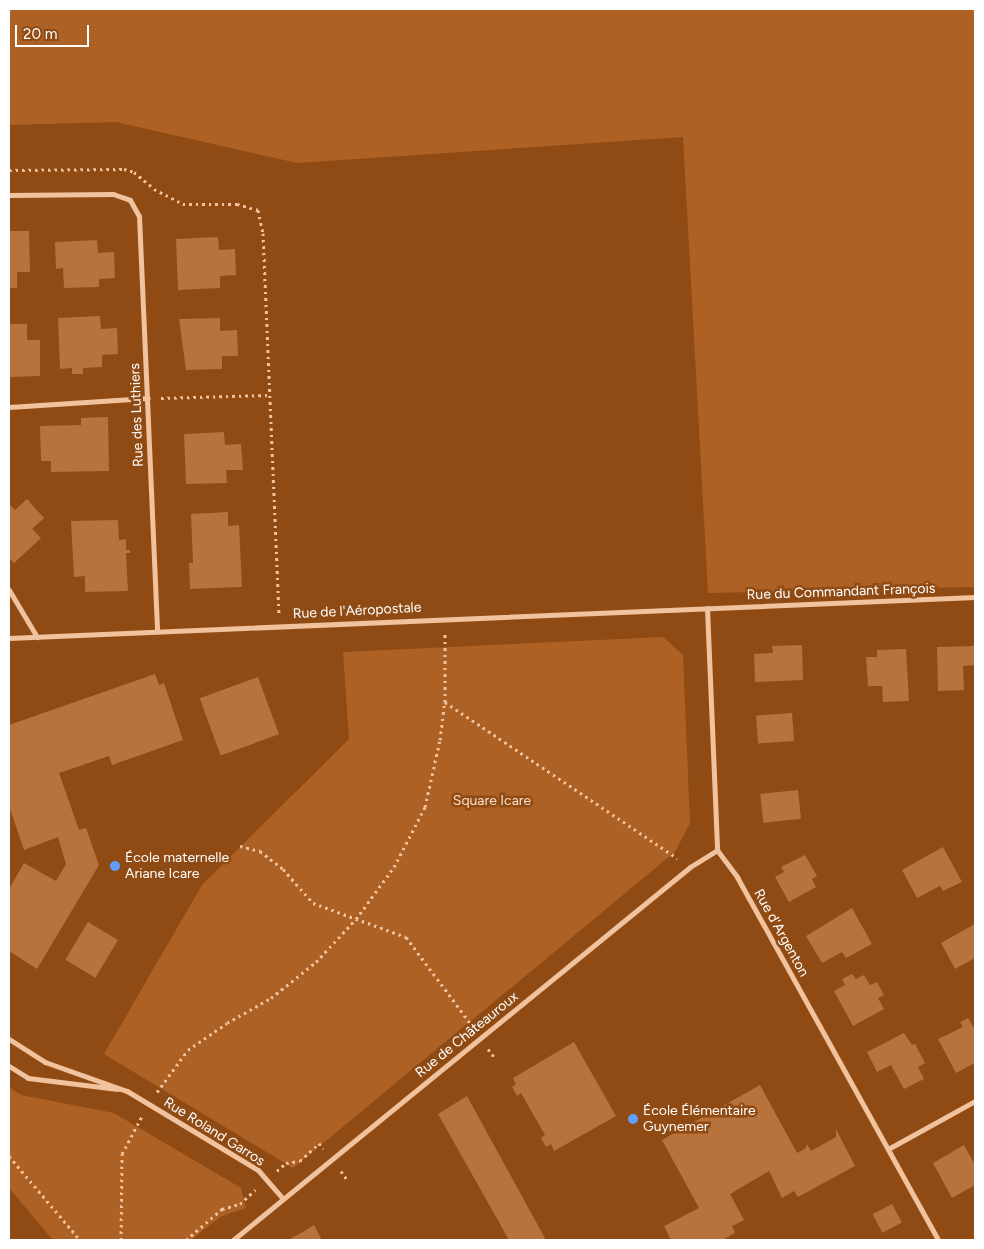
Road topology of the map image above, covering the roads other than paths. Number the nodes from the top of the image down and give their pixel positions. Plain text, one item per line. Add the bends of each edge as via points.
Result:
1 (9, 195) edge
2 (148, 398) junction
3 (9, 407) edge
4 (9, 590) edge
5 (975, 597) edge
6 (707, 608) junction
7 (157, 632) junction
8 (37, 637) junction
9 (9, 638) edge
10 (717, 850) junction
11 (9, 1039) edge
12 (9, 1066) edge
13 (127, 1091) junction
14 (975, 1101) edge
15 (888, 1149) junction
16 (283, 1199) junction
17 (233, 1240) edge
18 (938, 1240) edge

1 - 2 street, Rue des Luthiers via 99,194 130,200 139,216 141,230
2 - 3 street
2 - 7 street, Rue des Luthiers
4 - 8 street
5 - 6 street, Rue du Commandant François
6 - 7 street, Rue de l'Aéropostale
6 - 10 street
7 - 8 street, Rue de l'Aéropostale
8 - 9 street, Rue de l'Aéropostale
10 - 15 street, Rue d'Argenton via 737,877
10 - 16 street, Rue de Châteauroux via 690,867
11 - 13 street, Rue Roland Garros via 45,1062
12 - 13 street, Rue Roland Garros via 28,1078
13 - 16 street, Rue Roland Garros via 258,1170
14 - 15 street
15 - 18 street, Rue d'Argenton
16 - 17 street, Rue de Châteauroux

